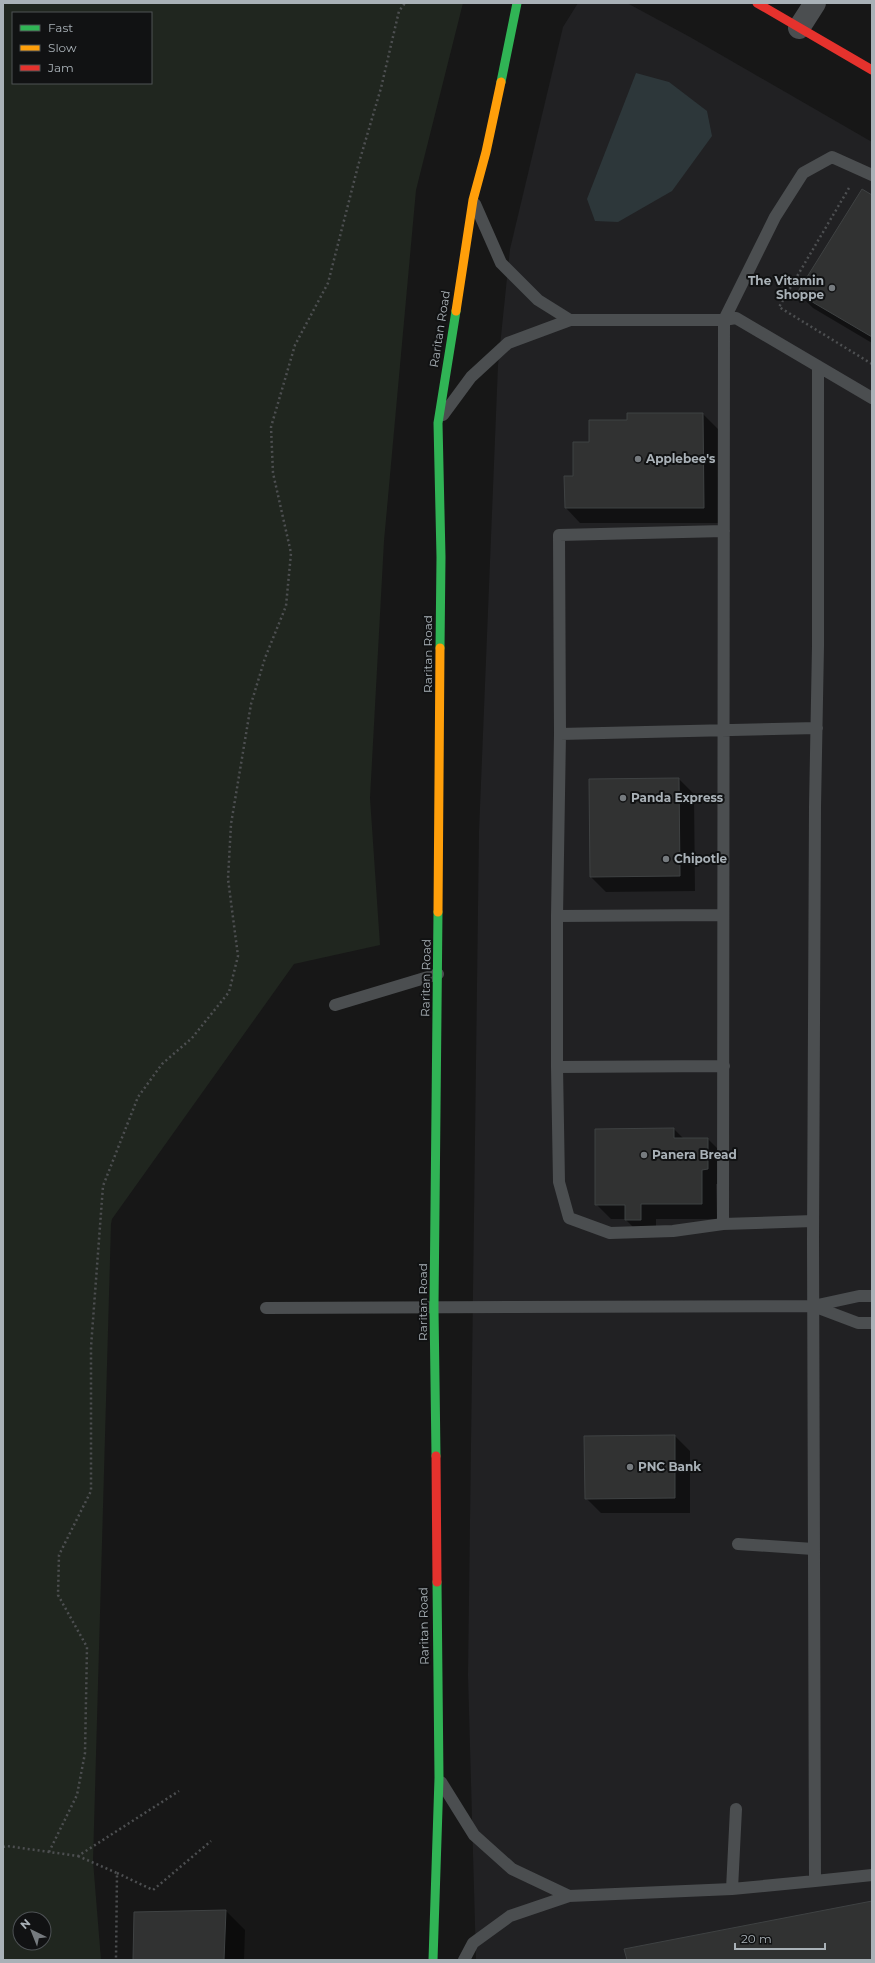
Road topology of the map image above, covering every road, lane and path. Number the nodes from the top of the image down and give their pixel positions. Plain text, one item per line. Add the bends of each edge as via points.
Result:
1 (404, 3) edge
2 (517, 3) edge
3 (756, 3) edge
4 (814, 3) edge
5 (799, 28) junction
6 (872, 70) edge
7 (861, 169) junction
8 (872, 175) edge
9 (473, 200) junction
10 (570, 320) junction
11 (724, 320) junction
12 (872, 364) edge
13 (818, 366) junction
14 (872, 398) edge
15 (438, 423) junction
16 (724, 531) junction
17 (817, 728) junction
18 (724, 730) junction
19 (560, 734) junction
20 (724, 915) junction
21 (557, 916) junction
22 (438, 974) junction
23 (335, 1005) dead end
24 (724, 1066) junction
25 (557, 1067) junction
26 (813, 1221) junction
27 (723, 1224) junction
28 (872, 1296) edge
29 (814, 1306) junction
30 (434, 1307) junction
31 (266, 1308) dead end
32 (872, 1323) edge
33 (738, 1544) dead end
34 (813, 1549) junction
35 (439, 1778) junction
36 (179, 1790) dead end
37 (736, 1809) dead end
38 (212, 1841) dead end
39 (3, 1847) edge
40 (49, 1852) junction
41 (78, 1856) junction
42 (117, 1873) junction
43 (872, 1875) edge
44 (815, 1880) junction
45 (732, 1889) junction
46 (569, 1896) junction
47 (116, 1960) edge
48 (433, 1960) edge
49 (464, 1960) edge

1 - 40 path via 399,12 328,283 295,345 271,427 273,473 290,552 286,606 265,658 251,704 230,824 228,879 238,956 229,992 192,1038 162,1064 138,1097 103,1186 91,1347 91,1491 59,1554 58,1595 87,1647 85,1753 77,1795
2 - 9 main road, Raritan Road via 486,152
3 - 5 main road
4 - 5 street
5 - 6 main road
7 - 8 lane
7 - 11 lane via 832,157 803,173 775,217
7 - 12 path via 778,307
9 - 10 lane via 502,263 538,300
9 - 15 main road, Raritan Road
10 - 11 lane
10 - 15 lane via 508,343 471,376
11 - 13 lane via 736,318
11 - 16 lane
13 - 14 lane
13 - 17 lane
15 - 22 main road, Raritan Road via 441,557
16 - 18 lane
16 - 19 lane via 559,535
17 - 18 lane
17 - 26 lane
18 - 19 lane
18 - 20 lane
19 - 21 lane
20 - 21 lane
20 - 24 lane
21 - 25 lane
22 - 23 lane
22 - 30 main road, Raritan Road
24 - 25 lane
24 - 27 lane
25 - 27 lane via 559,1182 569,1218 610,1233 673,1231
26 - 27 lane
26 - 29 lane
28 - 29 lane via 859,1296
29 - 30 lane
29 - 32 lane via 858,1323
29 - 34 lane
30 - 31 lane
30 - 35 main road, Raritan Road
33 - 34 lane
34 - 44 lane
35 - 46 lane via 474,1836 512,1869
35 - 48 main road, Raritan Road
36 - 41 path
37 - 45 lane
38 - 42 path via 153,1890
39 - 40 path
40 - 41 path
41 - 42 path
42 - 47 path
43 - 44 lane
44 - 45 lane
45 - 46 lane
46 - 49 lane via 510,1916 473,1943

